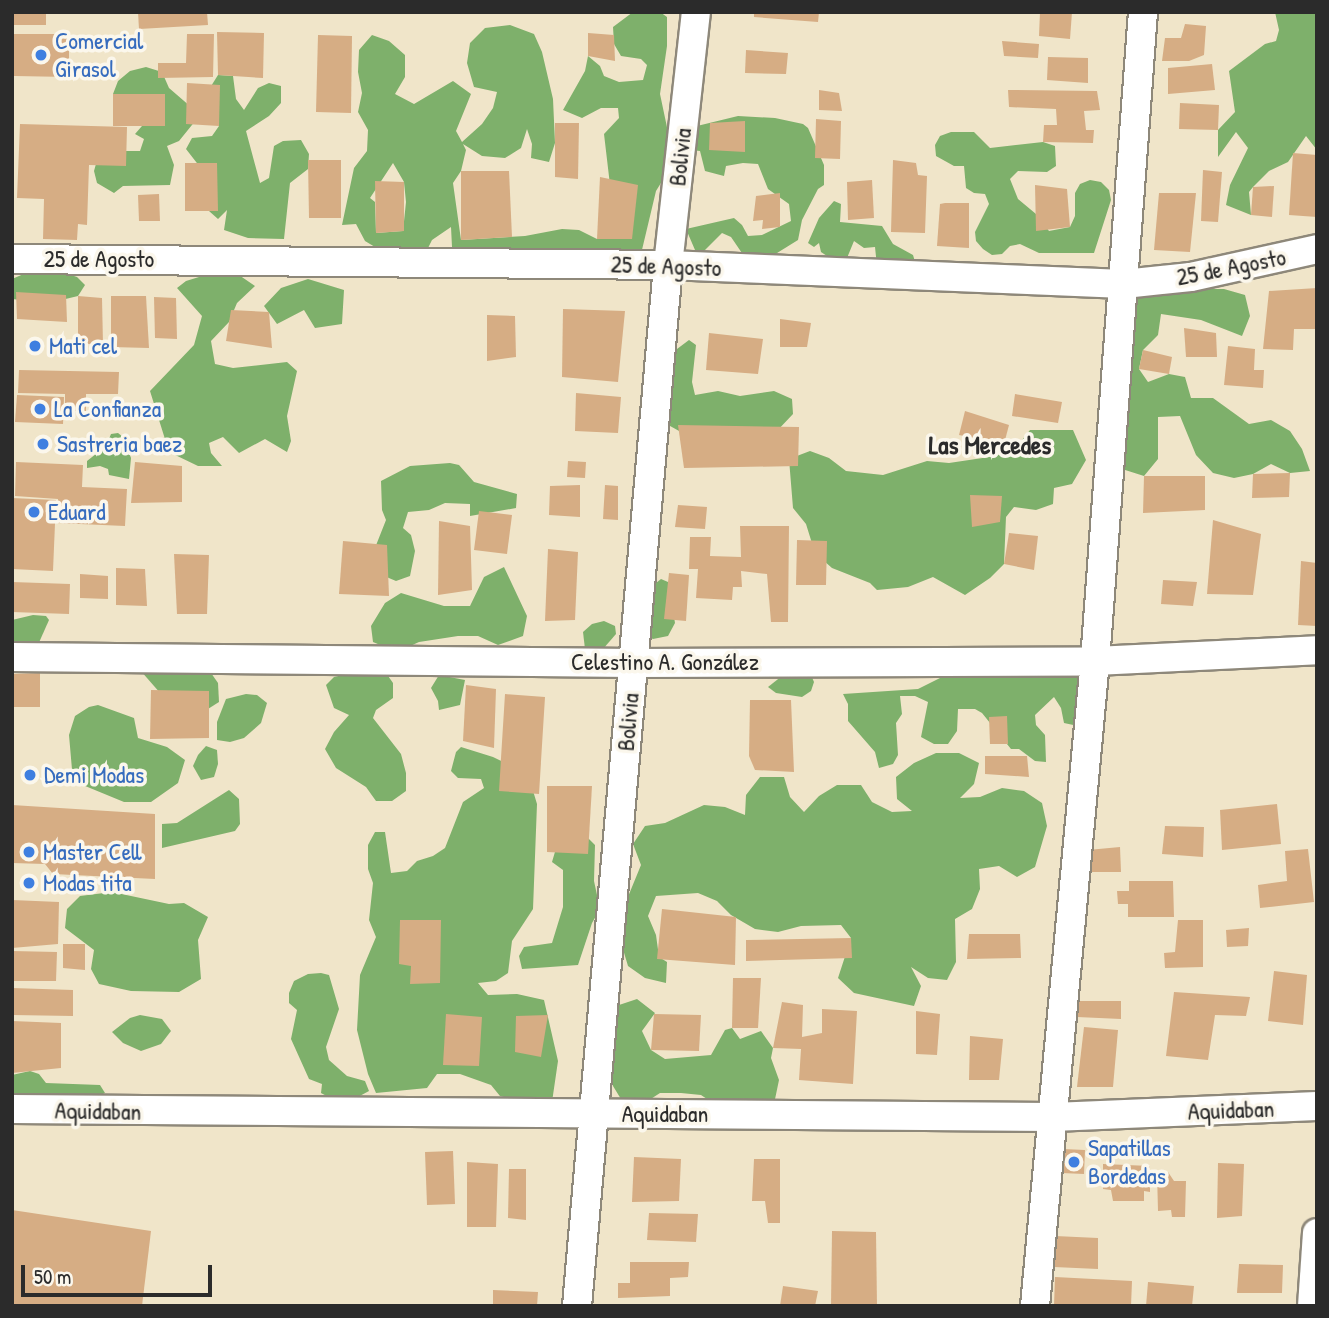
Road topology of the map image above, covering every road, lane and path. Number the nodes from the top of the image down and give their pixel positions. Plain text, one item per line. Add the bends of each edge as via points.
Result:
1 (695, 12) edge
2 (1143, 12) edge
3 (1317, 249) edge
4 (12, 259) edge
5 (668, 265) junction
6 (1124, 284) junction
7 (1317, 650) edge
8 (12, 657) edge
9 (1095, 661) junction
10 (633, 663) junction
11 (1317, 1106) edge
12 (12, 1110) edge
13 (594, 1113) junction
14 (1053, 1117) junction
15 (1317, 1233) edge
16 (577, 1306) edge
17 (1035, 1306) edge
18 (1312, 1306) edge

1 - 5 street, Bolivia
2 - 6 street
3 - 6 street, 25 de Agosto via 1191,277
4 - 5 street, 25 de Agosto
5 - 6 street, 25 de Agosto
5 - 10 street, Bolivia
6 - 9 street
7 - 9 street, Celestino A. González
8 - 10 street, Celestino A. González
9 - 10 street, Celestino A. González
9 - 14 street
10 - 13 street, Bolivia
11 - 14 street, Aquidaban
12 - 13 street, Aquidaban
13 - 14 street, Aquidaban
13 - 16 street, Bolivia
14 - 17 street
15 - 18 street

